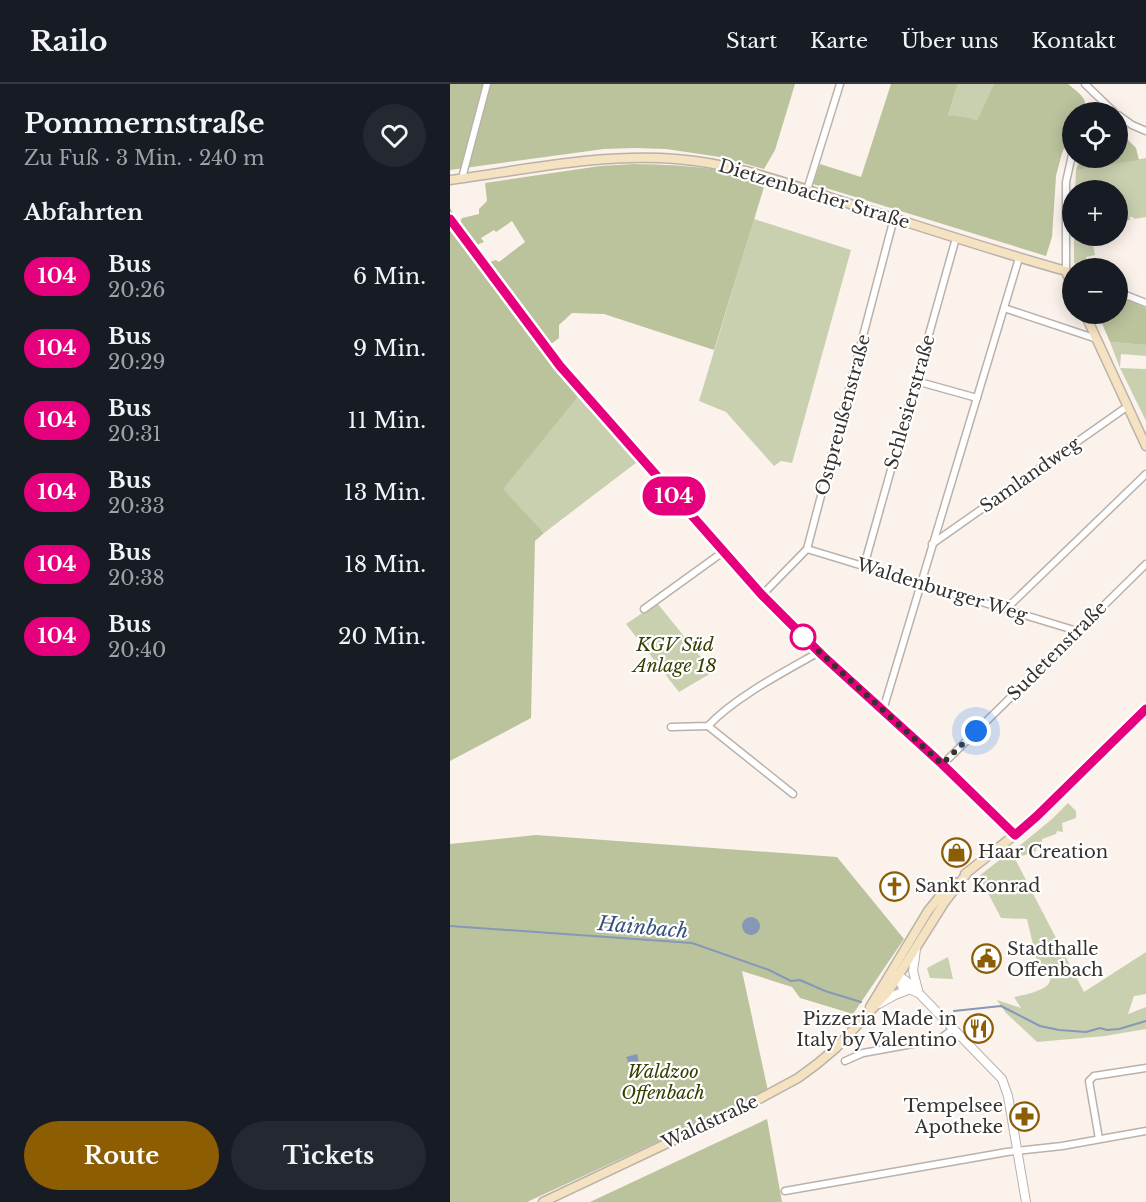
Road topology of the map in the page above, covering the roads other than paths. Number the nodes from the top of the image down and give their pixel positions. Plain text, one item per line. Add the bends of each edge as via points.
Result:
1 (487, 84) edge
2 (840, 84) edge
3 (1085, 84) edge
4 (1102, 102) edge
5 (1128, 122) edge
6 (1146, 131) edge
7 (1069, 168) edge
8 (462, 178) junction
9 (450, 180) edge
10 (807, 190) junction
11 (894, 218) junction
12 (450, 219) edge
13 (956, 238) junction
14 (1019, 258) junction
15 (1066, 258) edge
16 (1062, 270) edge
17 (1128, 296) edge
18 (1146, 303) edge
19 (1004, 308) junction
20 (1089, 324) edge
21 (1096, 339) junction
22 (916, 381) junction
23 (976, 398) junction
24 (1128, 406) junction
25 (1146, 446) edge
26 (1146, 474) edge
27 (932, 544) junction
28 (807, 549) junction
29 (723, 552) junction
30 (1146, 564) edge
31 (864, 566) junction
32 (921, 583) junction
33 (762, 595) junction
34 (644, 609) dead end
35 (1006, 609) junction
36 (1077, 632) junction
37 (819, 652) junction
38 (883, 710) junction
39 (1145, 711) edge
40 (708, 726) junction
41 (671, 727) dead end
42 (942, 764) junction
43 (793, 794) dead end
44 (1015, 835) junction
45 (968, 872) junction
46 (916, 949) junction
47 (893, 978) junction
48 (908, 990) junction
49 (919, 994) junction
50 (878, 1005) junction
51 (862, 1019) junction
52 (954, 1028) junction
53 (845, 1061) dead end
54 (1146, 1068) edge
55 (1146, 1131) edge
56 (1100, 1139) junction
57 (1017, 1151) junction
58 (785, 1191) dead end
59 (543, 1202) edge
60 (1026, 1202) edge

1 - 8 street
2 - 10 street
3 - 4 street
5 - 6 street
7 - 15 street
8 - 9 main road, Dietzenbacher Straße
8 - 10 main road, Dietzenbacher Straße via 598,160 652,158 718,164
10 - 11 main road, Dietzenbacher Straße
11 - 13 main road, Dietzenbacher Straße
11 - 28 street, Ostpreußenstraße
12 - 29 street via 560,366
13 - 14 main road, Dietzenbacher Straße
13 - 22 street, Schlesierstraße
14 - 16 main road, Dietzenbacher Straße
14 - 19 street
17 - 18 street
19 - 21 street
19 - 23 street
20 - 21 main road
21 - 24 main road
22 - 23 street
22 - 31 street, Schlesierstraße
23 - 27 street
24 - 25 main road
24 - 27 street, Samlandweg
26 - 35 street
27 - 32 street
28 - 31 street, Waldenburger Weg
28 - 33 street, Ostpreußenstraße
29 - 33 street
29 - 34 street
30 - 36 street, Sudetenstraße
31 - 32 street, Waldenburger Weg
32 - 35 street, Waldenburger Weg
32 - 38 street
33 - 37 street
35 - 36 street, Waldenburger Weg
36 - 42 street, Sudetenstraße
37 - 38 street
37 - 40 street via 771,679
38 - 42 street
39 - 44 main road, Waldstraße
40 - 41 street
40 - 43 street
42 - 44 street
44 - 45 main road, Waldstraße
45 - 46 main road, Waldstraße
45 - 47 main road, Waldstraße via 940,896 924,917
46 - 47 main road, Waldstraße
46 - 49 street via 913,971
47 - 48 street
47 - 49 street via 909,983
47 - 50 main road, Waldstraße
47 - 51 main road, Waldstraße
48 - 49 street
48 - 50 street
49 - 52 street
50 - 51 main road, Waldstraße
51 - 59 main road, Waldstraße via 836,1048 789,1083
52 - 53 street via 940,1039 863,1053
52 - 57 street via 1004,1083
54 - 56 street via 1094,1076 1089,1081
55 - 56 street
56 - 57 street
57 - 58 street
57 - 60 street

